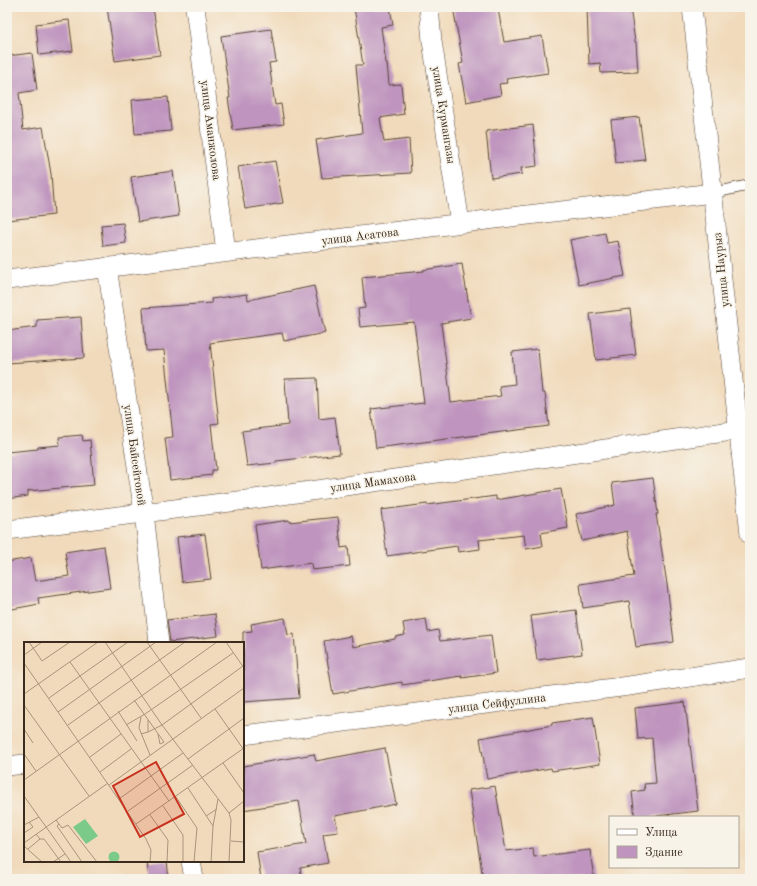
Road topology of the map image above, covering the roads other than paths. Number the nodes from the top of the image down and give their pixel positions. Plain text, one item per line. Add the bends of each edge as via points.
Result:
1 (195, 7) edge
2 (428, 7) edge
3 (692, 7) edge
4 (750, 185) edge
5 (713, 194) junction
6 (460, 223) junction
7 (226, 252) junction
8 (107, 267) junction
9 (7, 280) edge
10 (739, 430) junction
11 (144, 513) junction
12 (7, 530) edge
13 (750, 534) edge
14 (160, 642) edge
15 (750, 668) edge
16 (244, 735) edge
17 (24, 764) edge
18 (7, 766) edge
19 (191, 862) edge
20 (194, 879) edge

1 - 7 street, улица Аманжолова
2 - 6 street, улица Курмангазы
3 - 5 street, улица Наурыз
4 - 5 lane
5 - 6 street, улица Асатова
5 - 10 street, улица Наурыз
6 - 7 street, улица Асатова
7 - 8 street, улица Асатова
8 - 9 street, улица Асатова
8 - 11 street, улица Байсейтовой
10 - 11 street, улица Мамахова
10 - 13 street, улица Наурыз
11 - 12 street, улица Мамахова
11 - 14 street, улица Байсейтовой
15 - 16 street, улица Сейфуллина
17 - 18 street
19 - 20 street

